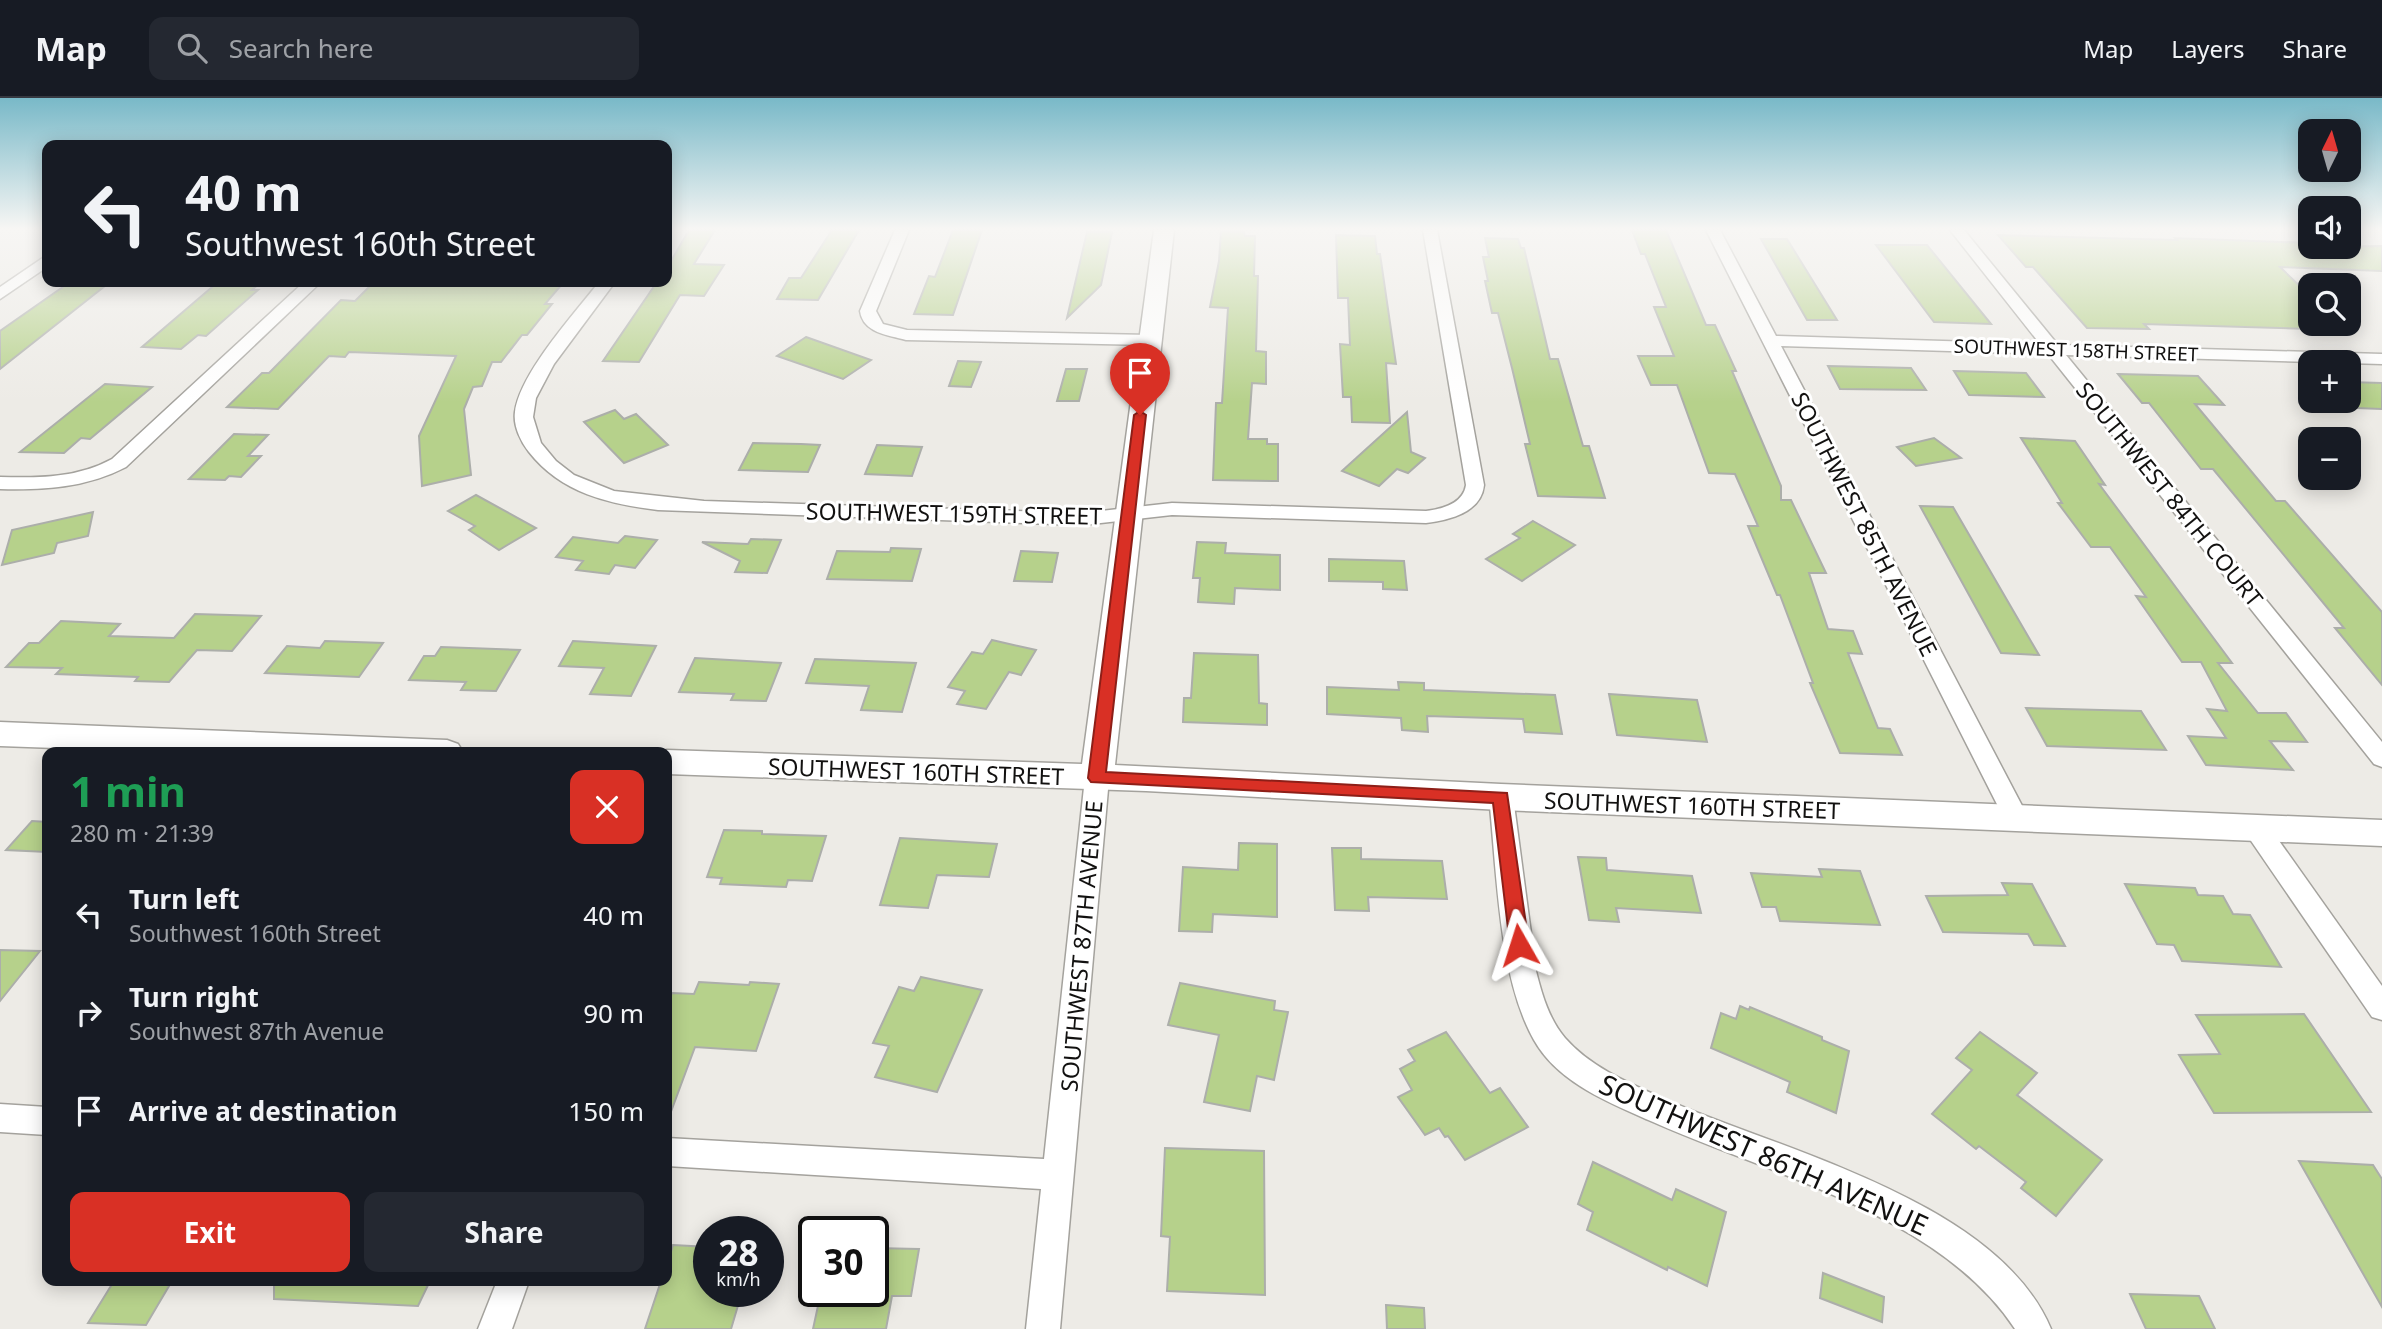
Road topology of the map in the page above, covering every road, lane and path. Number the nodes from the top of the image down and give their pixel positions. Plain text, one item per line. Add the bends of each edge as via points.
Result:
1 (307, 287) edge
2 (603, 287) edge
3 (878, 287) edge
4 (1157, 287) edge
5 (1441, 287) edge
6 (1742, 287) edge
7 (2003, 287) edge
8 (877, 327) joint
9 (1150, 340) junction
10 (1770, 341) junction
11 (2053, 349) junction
12 (2382, 359) edge
13 (101, 473) joint
14 (0, 483) edge
15 (1127, 514) junction
16 (0, 734) edge
17 (323, 747) edge
18 (2382, 758) edge
19 (672, 762) edge
20 (1097, 778) junction
21 (1501, 797) junction
22 (2017, 818) junction
23 (2256, 828) junction
24 (2382, 833) edge
25 (2382, 1008) edge
26 (0, 1118) edge
27 (42, 1121) edge
28 (672, 1152) edge
29 (1059, 1175) junction
30 (511, 1286) edge
31 (495, 1329) edge
32 (1043, 1329) edge
33 (2034, 1329) edge

1 - 13 street via 136,449
2 - 15 street, SOUTHWEST 159TH STREET via 550,360 524,411 531,443 567,480 626,499 674,506 1083,519
3 - 8 street via 868,311
4 - 9 street, SOUTHWEST 87TH AVENUE
5 - 15 street, SOUTHWEST 159TH STREET via 1473,465 1474,493 1459,509 1426,517 1172,509
6 - 10 street, SOUTHWEST 85TH AVENUE
7 - 11 street, SOUTHWEST 84TH COURT
8 - 9 street via 917,336
9 - 15 street, SOUTHWEST 87TH AVENUE
10 - 11 street, SOUTHWEST 158TH STREET
10 - 22 street, SOUTHWEST 85TH AVENUE
11 - 12 street, SOUTHWEST 158TH STREET
11 - 18 street, SOUTHWEST 84TH COURT
13 - 14 street via 70,480
15 - 20 street, SOUTHWEST 87TH AVENUE
16 - 17 street
19 - 20 street, SOUTHWEST 160TH STREET
20 - 21 street, SOUTHWEST 160TH STREET
20 - 29 street, SOUTHWEST 87TH AVENUE
21 - 22 street, SOUTHWEST 160TH STREET
21 - 33 street, SOUTHWEST 86TH AVENUE via 1528,997 1537,1023 1566,1058 1599,1083 1635,1100 1848,1188 1933,1229 1985,1268
22 - 23 street, SOUTHWEST 160TH STREET
23 - 24 street, SOUTHWEST 160TH STREET
23 - 25 street
26 - 27 street
28 - 29 street
29 - 32 street, SOUTHWEST 87TH AVENUE
30 - 31 street

